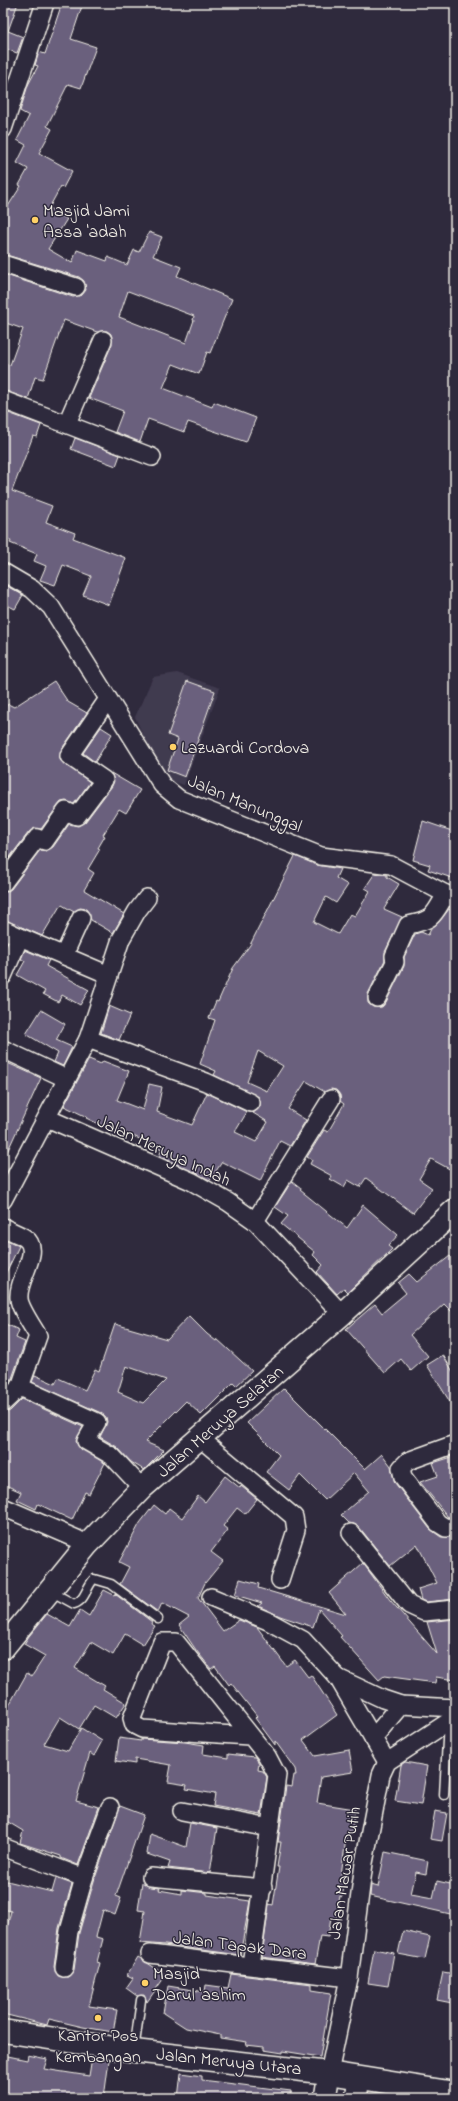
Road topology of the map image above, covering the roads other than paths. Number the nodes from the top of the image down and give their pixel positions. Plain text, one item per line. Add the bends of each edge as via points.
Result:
1 (45, 3) edge
2 (3, 129) edge
3 (3, 264) edge
4 (76, 288) dead end
5 (103, 340) dead end
6 (3, 400) edge
7 (67, 423) junction
8 (152, 457) dead end
9 (3, 572) edge
10 (108, 699) junction
11 (3, 883) edge
12 (450, 896) edge
13 (147, 898) dead end
14 (81, 918) dead end
15 (3, 928) edge
16 (20, 936) junction
17 (64, 955) junction
18 (109, 975) junction
19 (3, 976) edge
20 (377, 998) dead end
21 (88, 1039) junction
22 (3, 1049) edge
23 (67, 1079) junction
24 (331, 1099) dead end
25 (251, 1103) dead end
26 (47, 1118) junction
27 (3, 1200) edge
28 (455, 1210) edge
29 (255, 1221) junction
30 (3, 1227) edge
31 (342, 1314) junction
32 (20, 1387) junction
33 (3, 1403) edge
34 (201, 1438) junction
35 (455, 1444) edge
36 (142, 1488) junction
37 (3, 1507) edge
38 (455, 1526) edge
39 (351, 1533) dead end
40 (87, 1545) junction
41 (280, 1580) dead end
42 (50, 1591) junction
43 (211, 1596) dead end
44 (455, 1609) edge
45 (158, 1619) dead end
46 (3, 1648) edge
47 (338, 1678) junction
48 (401, 1705) junction
49 (453, 1715) edge
50 (249, 1736) junction
51 (373, 1738) junction
52 (387, 1762) junction
53 (444, 1795) dead end
54 (110, 1807) dead end
55 (182, 1811) dead end
56 (270, 1828) junction
57 (3, 1847) edge
58 (151, 1877) dead end
59 (84, 1878) junction
60 (263, 1888) junction
61 (150, 1954) dead end
62 (250, 1965) junction
63 (64, 1968) dead end
64 (349, 1978) junction
65 (141, 2000) dead end
66 (3, 2031) edge
67 (134, 2050) junction
68 (329, 2073) junction
69 (357, 2088) edge
70 (455, 2093) edge
71 (325, 2098) edge

1 - 2 street
3 - 4 street
5 - 7 street
6 - 7 street
7 - 8 street
9 - 10 street, Jalan Manunggal via 32,588 51,607
10 - 11 street via 69,756 104,780 76,816 66,811 45,841 37,838
10 - 12 street, Jalan Manunggal via 162,785 179,799 321,856 391,865
12 - 20 street via 425,922 408,925 394,956 396,962
13 - 18 street via 121,939
14 - 17 street
15 - 16 street
16 - 17 street
16 - 19 street
17 - 18 street
18 - 21 street
21 - 23 street
21 - 25 street via 206,1082
22 - 23 street
23 - 26 street
24 - 29 street
26 - 27 street
26 - 29 street, Jalan Meruya Indah via 190,1181 228,1202
28 - 31 main road, Jalan Meruya Selatan
29 - 31 street, Jalan Meruya Indah
30 - 32 street via 25,1238 31,1244 32,1251 21,1280 19,1300 38,1336
31 - 34 main road, Jalan Meruya Selatan
32 - 33 street
32 - 36 street via 96,1422 86,1441 112,1456
34 - 36 main road, Jalan Meruya Selatan
34 - 41 street via 294,1517 296,1530
35 - 38 street via 408,1460 401,1468 403,1476 438,1522 446,1528
36 - 40 main road, Jalan Meruya Selatan
37 - 40 street
39 - 44 street via 409,1605 424,1612
40 - 42 main road, Jalan Meruya Selatan
42 - 45 lane via 74,1604 84,1598 89,1584 94,1579 103,1581 111,1584
42 - 46 main road, Jalan Meruya Selatan
43 - 47 street via 268,1621 303,1640
47 - 48 street
47 - 51 street
48 - 49 street
48 - 51 street
49 - 52 street
49 - 53 lane
50 - 50 street via 142,1730 134,1725 132,1718 162,1642 176,1642
50 - 56 street via 267,1756 278,1775
51 - 52 street
52 - 64 street, Jalan Mawar Putih via 375,1801 364,1863
54 - 59 street
55 - 56 street
56 - 60 street
57 - 59 street
58 - 60 street
59 - 63 street via 70,1931
60 - 62 street
61 - 62 street, Jalan Tapak Dara
62 - 64 street, Jalan Tapak Dara
64 - 68 street, Jalan Mawar Putih
65 - 67 lane
66 - 67 main road, Jalan Meruya Utara
67 - 68 main road, Jalan Meruya Utara
68 - 69 main road, Jalan Meruya Utara
68 - 71 street
69 - 70 main road, Jalan Meruya Utara

